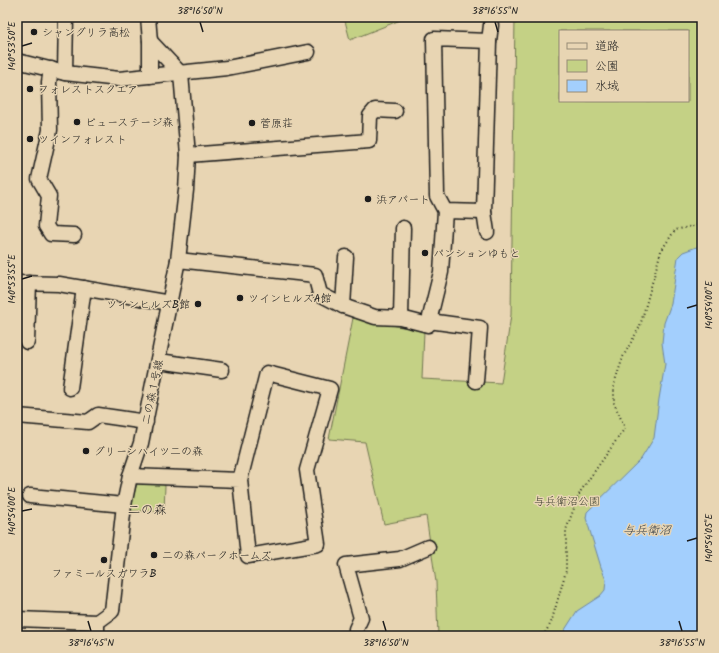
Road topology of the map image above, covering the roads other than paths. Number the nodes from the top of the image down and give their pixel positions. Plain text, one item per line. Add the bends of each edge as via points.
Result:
1 (66, 17) edge
2 (148, 17) edge
3 (491, 25) dead end
4 (150, 40) junction
5 (489, 41) junction
6 (308, 52) dead end
7 (17, 61) edge
8 (51, 69) junction
9 (65, 73) junction
10 (181, 74) junction
11 (150, 76) junction
12 (395, 111) dead end
13 (188, 155) junction
14 (445, 211) junction
15 (484, 212) junction
16 (403, 228) dead end
17 (487, 232) dead end
18 (74, 235) dead end
19 (346, 257) dead end
20 (178, 260) junction
21 (23, 283) edge
22 (84, 288) junction
23 (170, 303) junction
24 (343, 306) junction
25 (401, 318) junction
26 (428, 321) junction
27 (26, 342) dead end
28 (159, 361) junction
29 (222, 370) dead end
30 (476, 381) dead end
31 (70, 388) dead end
32 (17, 416) edge
33 (146, 422) junction
34 (130, 476) junction
35 (240, 480) junction
36 (30, 496) dead end
37 (124, 504) junction
38 (428, 547) dead end
39 (17, 619) edge
40 (97, 629) edge
41 (356, 636) edge

1 - 9 street
2 - 4 street
3 - 5 street
4 - 10 street
4 - 11 street
5 - 14 street via 434,39 437,196
5 - 15 street
6 - 10 street
7 - 8 street
8 - 9 street
8 - 18 street via 50,130 39,180 49,196 46,226 51,234
9 - 11 street via 119,79
10 - 11 street
10 - 13 street, 二の森１号線
12 - 13 street via 375,110 370,116 369,141
13 - 20 street, 二の森１号線
14 - 15 street
14 - 26 street via 441,272
15 - 17 street
16 - 25 street
19 - 24 street
20 - 23 street, 二の森１号線
20 - 24 street via 315,275 320,294
21 - 22 street
21 - 27 street
22 - 23 street
22 - 31 street
23 - 28 street, 二の森１号線
24 - 25 street via 375,317
25 - 26 street via 428,325
26 - 30 street via 480,328
28 - 29 street
28 - 33 street, 二の森１号線
32 - 33 street via 88,422 98,415
33 - 34 street, 二の森１号線
34 - 35 street
34 - 37 street, 二の森１号線
35 - 35 street via 267,373 330,389 308,470 318,544 248,556
36 - 37 street
37 - 40 street, 二の森１号線 via 112,611
38 - 41 street via 400,559 346,565 361,618
39 - 40 street, 二の森１号線

